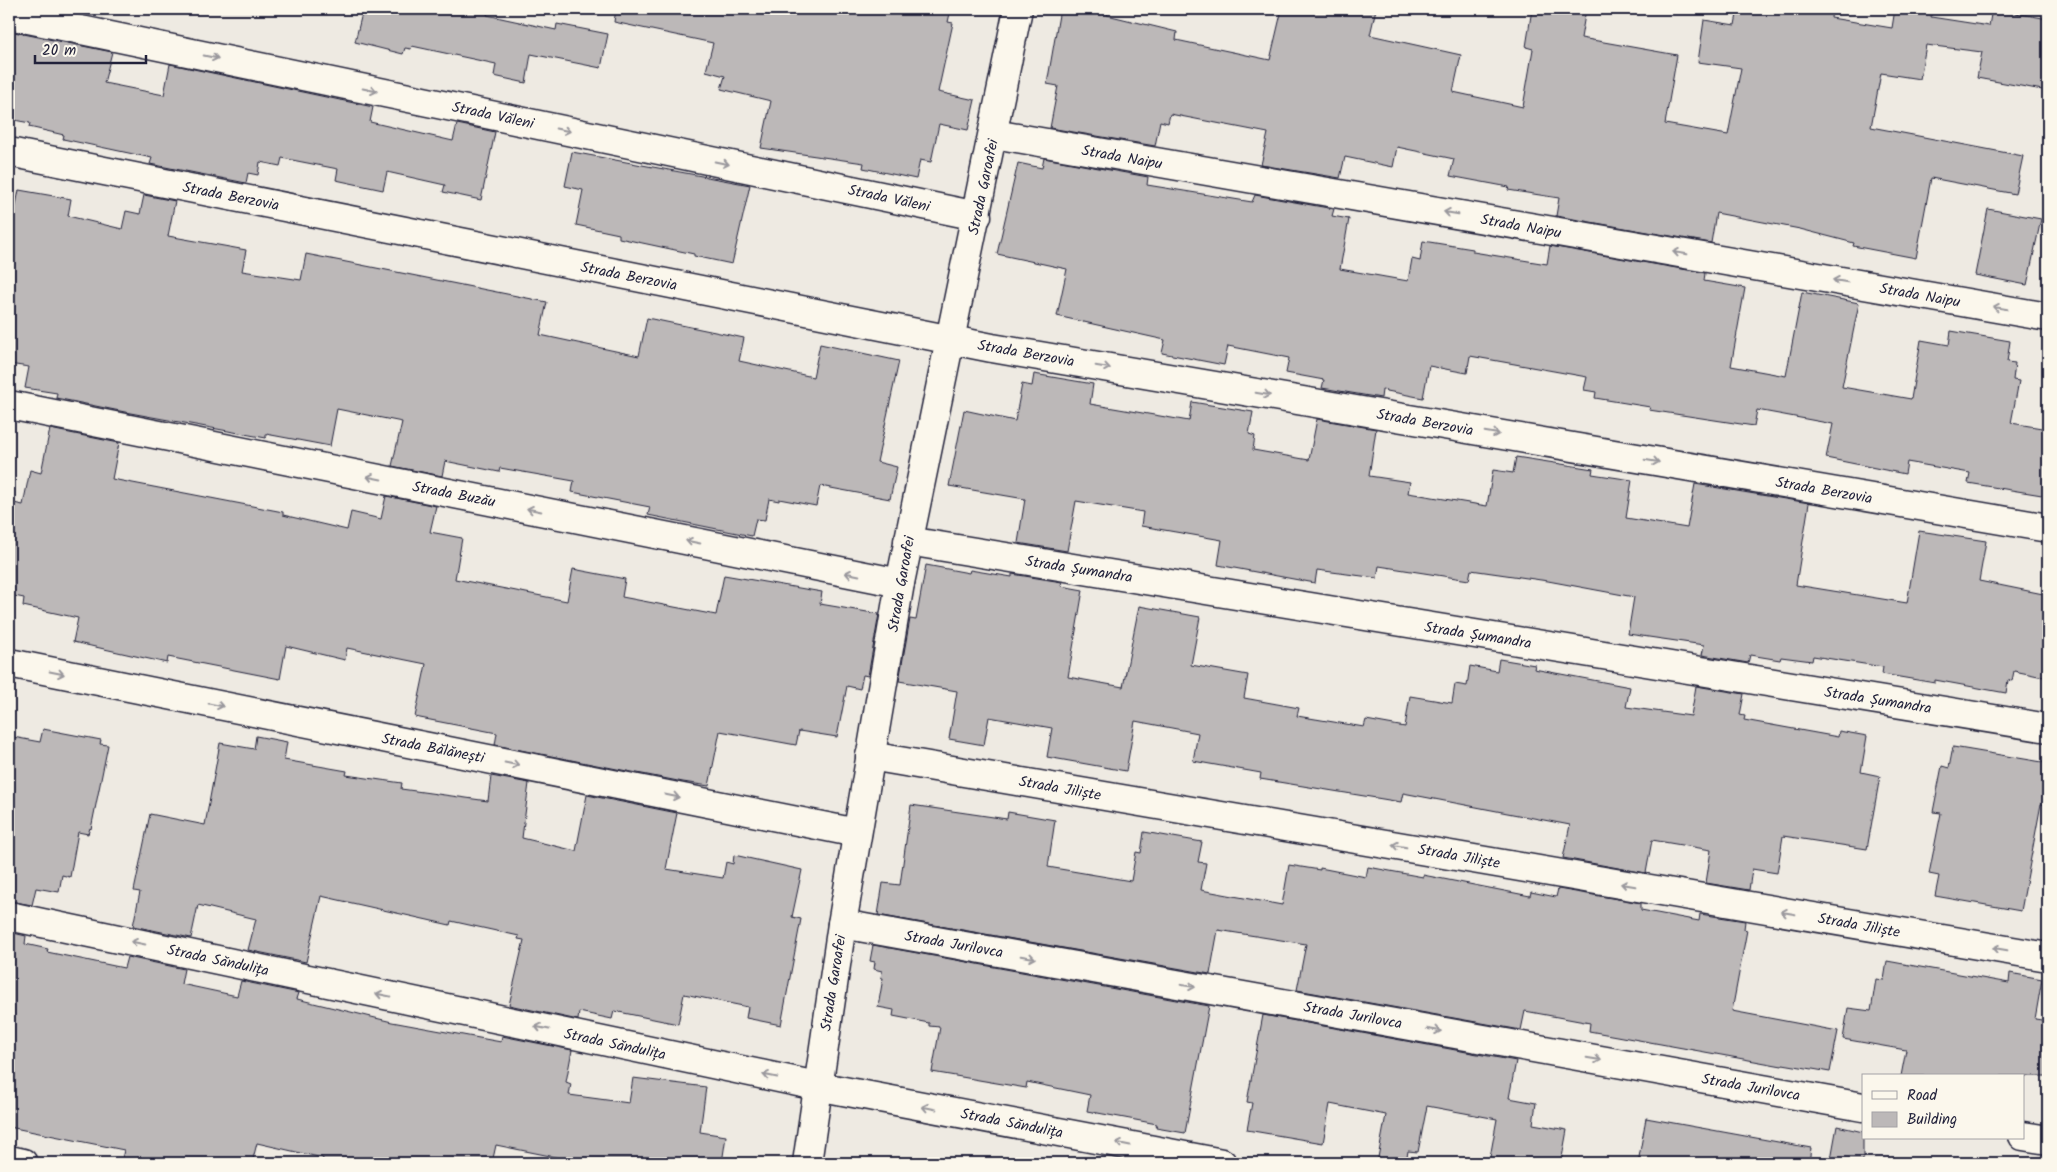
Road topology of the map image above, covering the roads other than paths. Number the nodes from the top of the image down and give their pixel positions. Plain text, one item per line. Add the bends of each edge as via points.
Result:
1 (1018, 9) edge
2 (9, 15) edge
3 (994, 134) junction
4 (9, 152) edge
5 (977, 216) junction
6 (2048, 317) edge
7 (951, 340) junction
8 (9, 405) edge
9 (2048, 528) edge
10 (908, 541) junction
11 (900, 584) junction
12 (9, 663) edge
13 (2048, 728) edge
14 (870, 756) junction
15 (857, 833) junction
16 (9, 916) edge
17 (842, 924) junction
18 (2048, 957) edge
19 (817, 1086) junction
20 (1862, 1107) edge
21 (2024, 1136) edge
22 (2048, 1140) edge
23 (9, 1160) edge
24 (23, 1163) edge
25 (807, 1163) edge
26 (1222, 1163) edge

1 - 3 street, Strada Garoafei
2 -> 5 street, Strada Văleni
3 - 5 street, Strada Garoafei
6 -> 3 street, Strada Naipu
4 - 7 street, Strada Berzovia
5 - 7 street, Strada Garoafei
7 -> 9 street, Strada Berzovia
7 - 10 street, Strada Garoafei
11 -> 8 street, Strada Buzău
10 - 11 street, Strada Garoafei
10 - 13 street, Strada Șumandra
11 - 14 street, Strada Garoafei
12 -> 15 street, Strada Bălănești
14 - 15 street, Strada Garoafei
18 -> 14 street, Strada Jiliște
15 - 17 street, Strada Garoafei
19 -> 16 street, Strada Săndulița
17 - 19 street, Strada Garoafei
17 -> 20 street, Strada Jurilovca
19 - 25 street, Strada Garoafei
26 -> 19 street, Strada Săndulița
21 - 22 street
23 - 24 street

